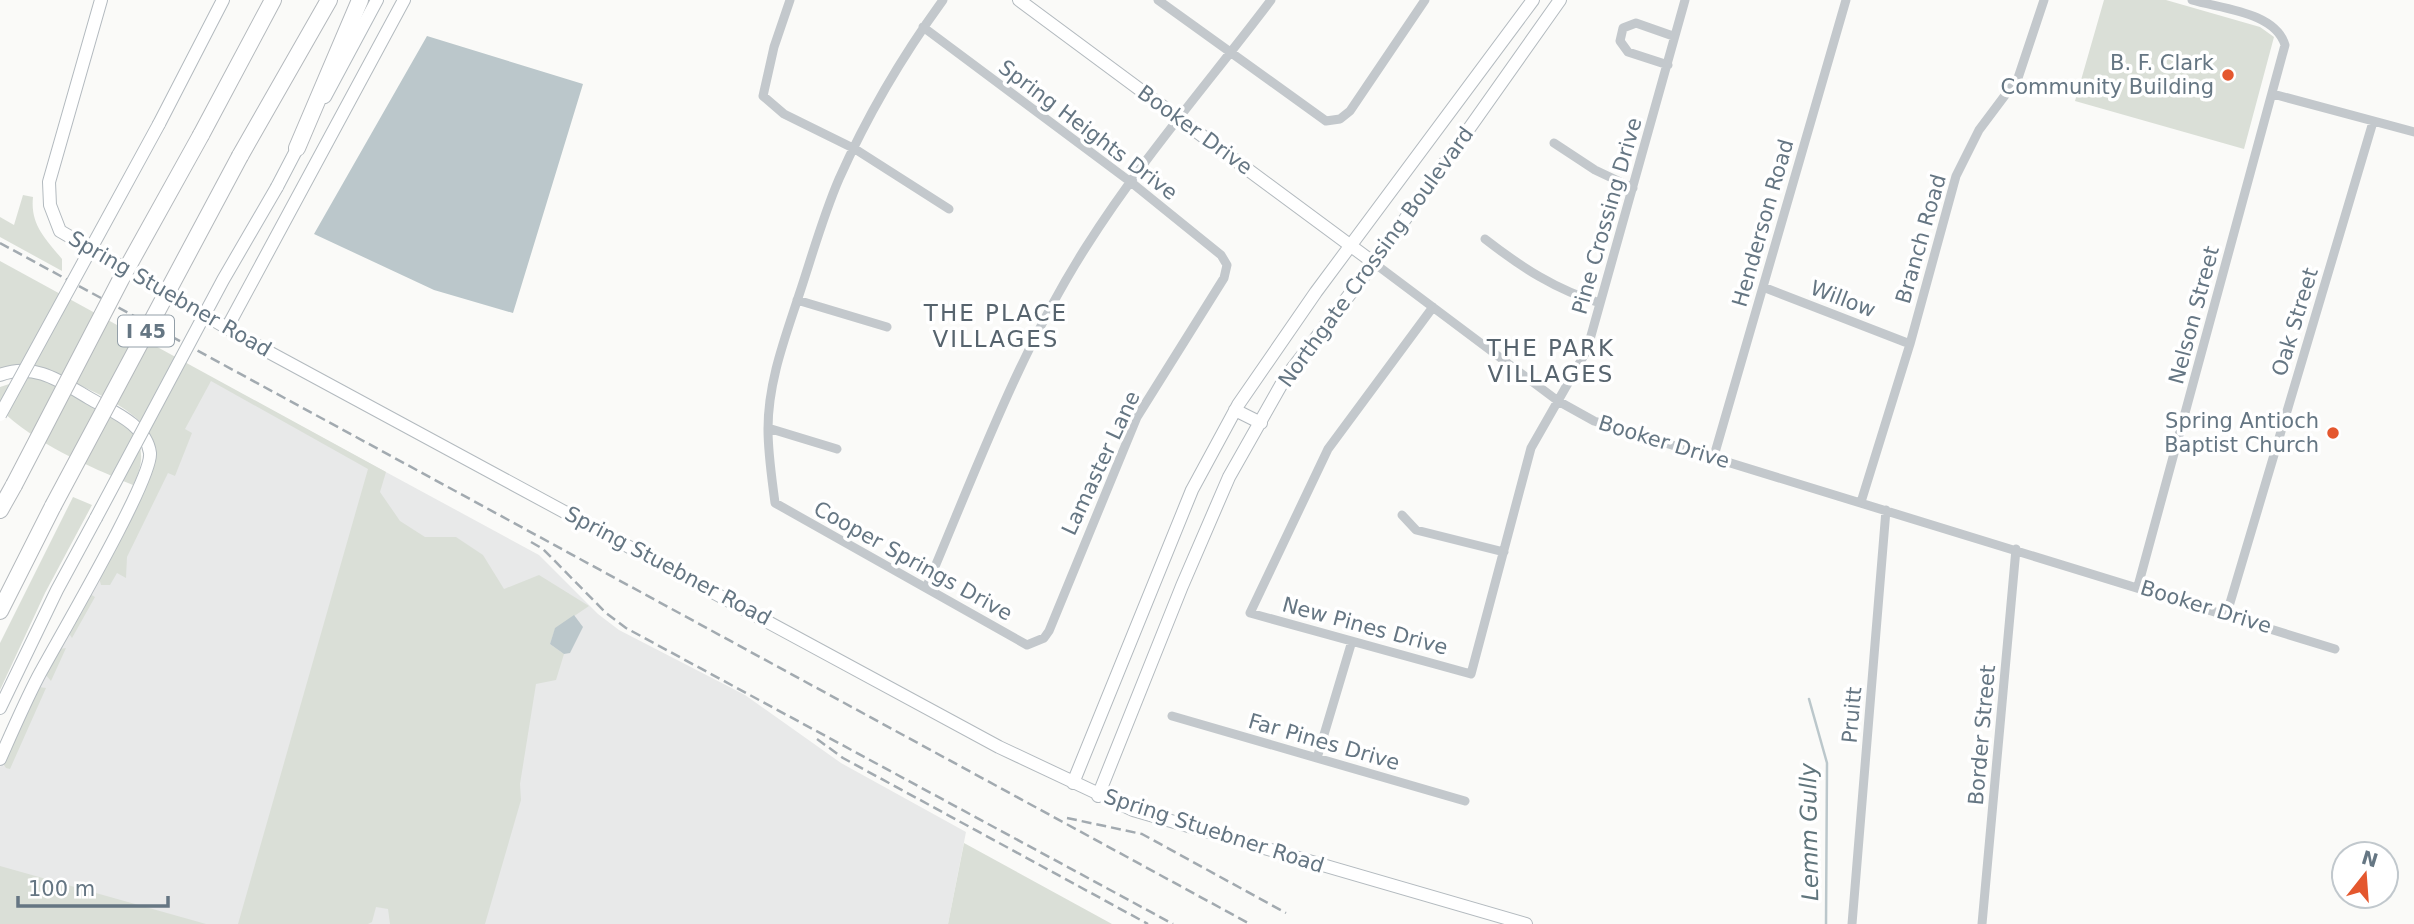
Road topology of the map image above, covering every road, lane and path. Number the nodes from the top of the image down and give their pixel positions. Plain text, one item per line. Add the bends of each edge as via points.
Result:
1 (101, 0) edge
2 (223, 0) edge
3 (273, 0) edge
4 (329, 0) edge
5 (360, 0) edge
6 (377, 0) edge
7 (404, 0) edge
8 (790, 0) edge
9 (943, 0) edge
10 (1019, 0) edge
11 (1158, 0) edge
12 (1270, 0) edge
13 (1425, 0) edge
14 (1533, 0) edge
15 (1560, 0) edge
16 (1685, 0) edge
17 (1846, 0) edge
18 (2044, 0) edge
19 (2192, 0) edge
20 (923, 27) junction
21 (1673, 36) junction
22 (1502, 42) junction
23 (1230, 53) junction
24 (1520, 55) junction
25 (1668, 65) junction
26 (2273, 94) junction
27 (1177, 117) junction
28 (2373, 122) junction
29 (2414, 132) edge
30 (1554, 143) dead end
31 (297, 148) junction
32 (855, 149) junction
33 (1132, 183) junction
34 (1633, 188) junction
35 (949, 209) dead end
36 (1485, 239) dead end
37 (1351, 245) junction
38 (1374, 263) junction
39 (1227, 265) joint
40 (1763, 288) junction
41 (797, 300) junction
42 (1600, 303) junction
43 (1433, 307) junction
44 (228, 326) junction
45 (887, 327) dead end
46 (1910, 344) junction
47 (0, 375) edge
48 (1558, 401) junction
49 (1235, 410) junction
50 (0, 415) edge
51 (1261, 423) junction
52 (768, 428) junction
53 (837, 449) dead end
54 (1714, 456) junction
55 (1861, 502) junction
56 (0, 510) edge
57 (1886, 510) junction
58 (1402, 515) dead end
59 (2016, 549) junction
60 (1504, 552) junction
61 (1156, 583) junction
62 (2138, 586) junction
63 (926, 588) junction
64 (1179, 592) junction
65 (0, 611) edge
66 (2227, 613) junction
67 (1352, 641) junction
68 (1036, 642) joint
69 (2335, 649) dead end
70 (1471, 674) joint
71 (0, 708) edge
72 (1172, 716) dead end
73 (1317, 758) junction
74 (0, 760) edge
75 (1073, 783) junction
76 (1098, 796) junction
77 (1465, 801) dead end
78 (1526, 924) edge
79 (1852, 924) edge
80 (1982, 924) edge

1 - 44 main road, Spring Stuebner Road via 49,182 54,221 60,231
2 - 50 main road, bridge
3 - 56 highway, I 45, bridge
4 - 65 highway, I 45, bridge via 240,156
5 - 31 highway
6 - 31 main road
7 - 44 main road
8 - 32 street via 763,96 784,114
9 - 20 street
10 - 27 main road, Booker Drive
11 - 23 street
12 - 23 street
13 - 23 street via 1340,119 1326,121
14 - 22 main road, Northgate Crossing Boulevard
15 - 24 main road, Northgate Crossing Boulevard
16 - 21 street, Pine Crossing Drive
17 - 40 street, Henderson Road
18 - 46 street, Branch Road via 2018,78 1979,130 1955,176
19 - 26 street, Nelson Street via 2271,23 2281,33 2285,45
20 - 32 street
20 - 33 street, Spring Heights Drive
21 - 25 street, Pine Crossing Drive
21 - 25 street via 1636,23 1623,28 1620,41 1628,52
22 - 24 main road
22 - 37 main road, Northgate Crossing Boulevard
23 - 27 street
24 - 38 main road, Northgate Crossing Boulevard
25 - 34 street, Pine Crossing Drive
26 - 28 street
26 - 62 street, Nelson Street
27 - 33 street
27 - 37 main road, Booker Drive
28 - 29 street
28 - 66 street, Oak Street
30 - 34 street
31 - 71 main road, bridge via 57,590
32 - 35 street
32 - 41 street via 839,180
33 - 39 street, Spring Heights Drive via 1214,249
33 - 63 street via 1086,246 1037,334
34 - 42 street, Pine Crossing Drive
36 - 42 street via 1526,271 1570,294
37 - 38 main road, Booker Drive
37 - 49 main road, Northgate Crossing Boulevard
38 - 43 street, Booker Drive
38 - 51 main road, Northgate Crossing Boulevard via 1285,378
39 - 68 street, Lamaster Lane via 1224,278 1138,417 1049,631
40 - 46 street, Willow
40 - 54 street, Henderson Road
41 - 45 street
41 - 52 street via 775,367
42 - 48 street, Pine Crossing Drive via 1587,350
43 - 48 street, Booker Drive
43 - 67 street, New Pines Drive via 1328,449 1250,613
44 - 75 main road, Spring Stuebner Road via 987,741
46 - 55 street, Branch Road
47 - 74 main road via 21,370 48,374 132,423 143,436 150,458 137,494 37,678
48 - 54 street, Booker Drive via 1594,421
48 - 60 street, Pine Crossing Drive via 1531,448
49 - 51 main road
49 - 61 main road, Northgate Crossing Boulevard via 1192,490
51 - 64 main road, Northgate Crossing Boulevard via 1229,477
52 - 53 street
52 - 63 street, Cooper Springs Drive via 775,503
54 - 55 street, Booker Drive
55 - 57 street, Booker Drive
57 - 59 street, Booker Drive
57 - 79 street, Pruitt
58 - 60 street via 1416,530
59 - 62 street, Booker Drive
59 - 80 street, Border Street
60 - 70 street, Pine Crossing Drive
61 - 64 main road
61 - 75 main road, Northgate Crossing Boulevard
62 - 66 street, Booker Drive
63 - 68 street, Cooper Springs Drive via 1027,645
64 - 76 main road, Northgate Crossing Boulevard
66 - 69 street, Booker Drive
67 - 70 street, New Pines Drive
67 - 73 street
72 - 73 street, Far Pines Drive
73 - 77 street, Far Pines Drive
75 - 76 main road, Spring Stuebner Road
76 - 78 main road, Spring Stuebner Road via 1190,828

